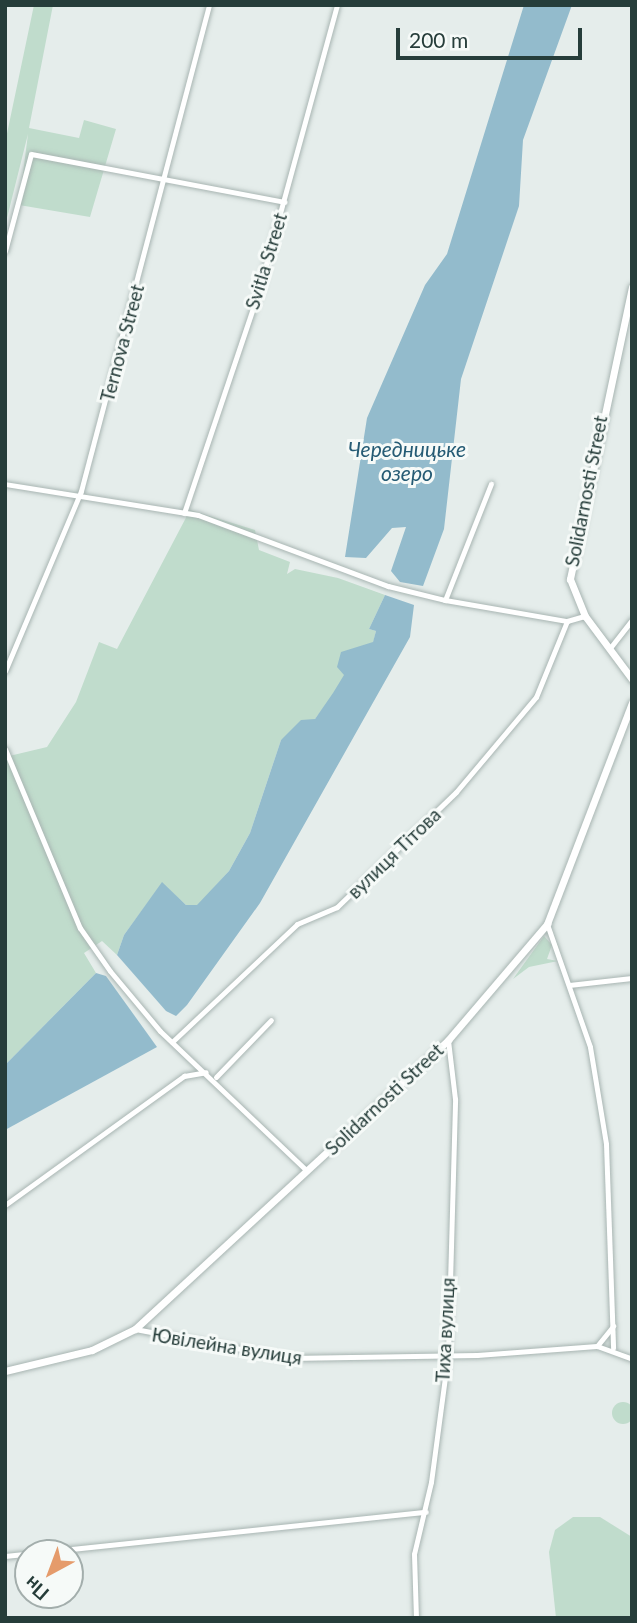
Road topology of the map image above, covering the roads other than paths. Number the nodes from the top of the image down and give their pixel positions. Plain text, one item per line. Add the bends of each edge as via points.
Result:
1 (209, 5) edge
2 (337, 5) edge
3 (167, 177) junction
4 (284, 202) junction
5 (5, 251) edge
6 (632, 287) edge
7 (5, 484) edge
8 (491, 484) dead end
9 (81, 491) junction
10 (184, 513) junction
11 (445, 600) junction
12 (585, 616) junction
13 (632, 620) edge
14 (567, 621) junction
15 (610, 648) junction
16 (5, 671) edge
17 (632, 679) edge
18 (632, 703) edge
19 (5, 749) edge
20 (547, 924) junction
21 (632, 978) edge
22 (569, 985) junction
23 (271, 1020) dead end
24 (448, 1040) junction
25 (172, 1042) junction
26 (209, 1073) junction
27 (216, 1077) junction
28 (306, 1170) junction
29 (5, 1205) edge
30 (614, 1325) junction
31 (135, 1329) junction
32 (597, 1346) junction
33 (613, 1348) junction
34 (448, 1353) junction
35 (632, 1359) edge
36 (5, 1371) edge
37 (426, 1512) junction
38 (5, 1556) edge
39 (416, 1618) edge

1 - 3 street, Ternova Street
2 - 4 street, Svitla Street
3 - 4 street
3 - 5 street via 31,154
3 - 9 street, Ternova Street
4 - 10 street, Svitla Street
6 - 12 main road, Solidarnosti Street via 570,562 572,590
7 - 9 street
8 - 11 street
9 - 10 street
9 - 16 street, Ternova Street
10 - 11 street via 388,586
11 - 14 street
12 - 14 street
12 - 15 main road, Solidarnosti Street
13 - 15 street
14 - 25 street, вулиця Тітова via 537,697 465,783 337,907 296,924
15 - 17 main road, Solidarnosti Street
18 - 20 main road, Solidarnosti Street
19 - 25 street via 80,928
20 - 22 street
20 - 24 main road, Solidarnosti Street
21 - 22 street
22 - 30 street via 590,1047 606,1144
23 - 27 street
24 - 28 main road, Solidarnosti Street
24 - 34 street, Тиха вулиця via 455,1099
25 - 26 street
26 - 27 street
26 - 29 street via 184,1076
27 - 28 street
28 - 31 main road, Solidarnosti Street
30 - 32 street
30 - 33 street
31 - 34 street, Ювілейна вулиця via 289,1358
31 - 36 main road, Solidarnosti Street via 92,1350
32 - 33 street, Ювілейна вулиця
32 - 34 street, Ювілейна вулиця
33 - 35 street
34 - 37 street, Тиха вулиця
37 - 38 street
37 - 39 street, Тиха вулиця via 414,1555

